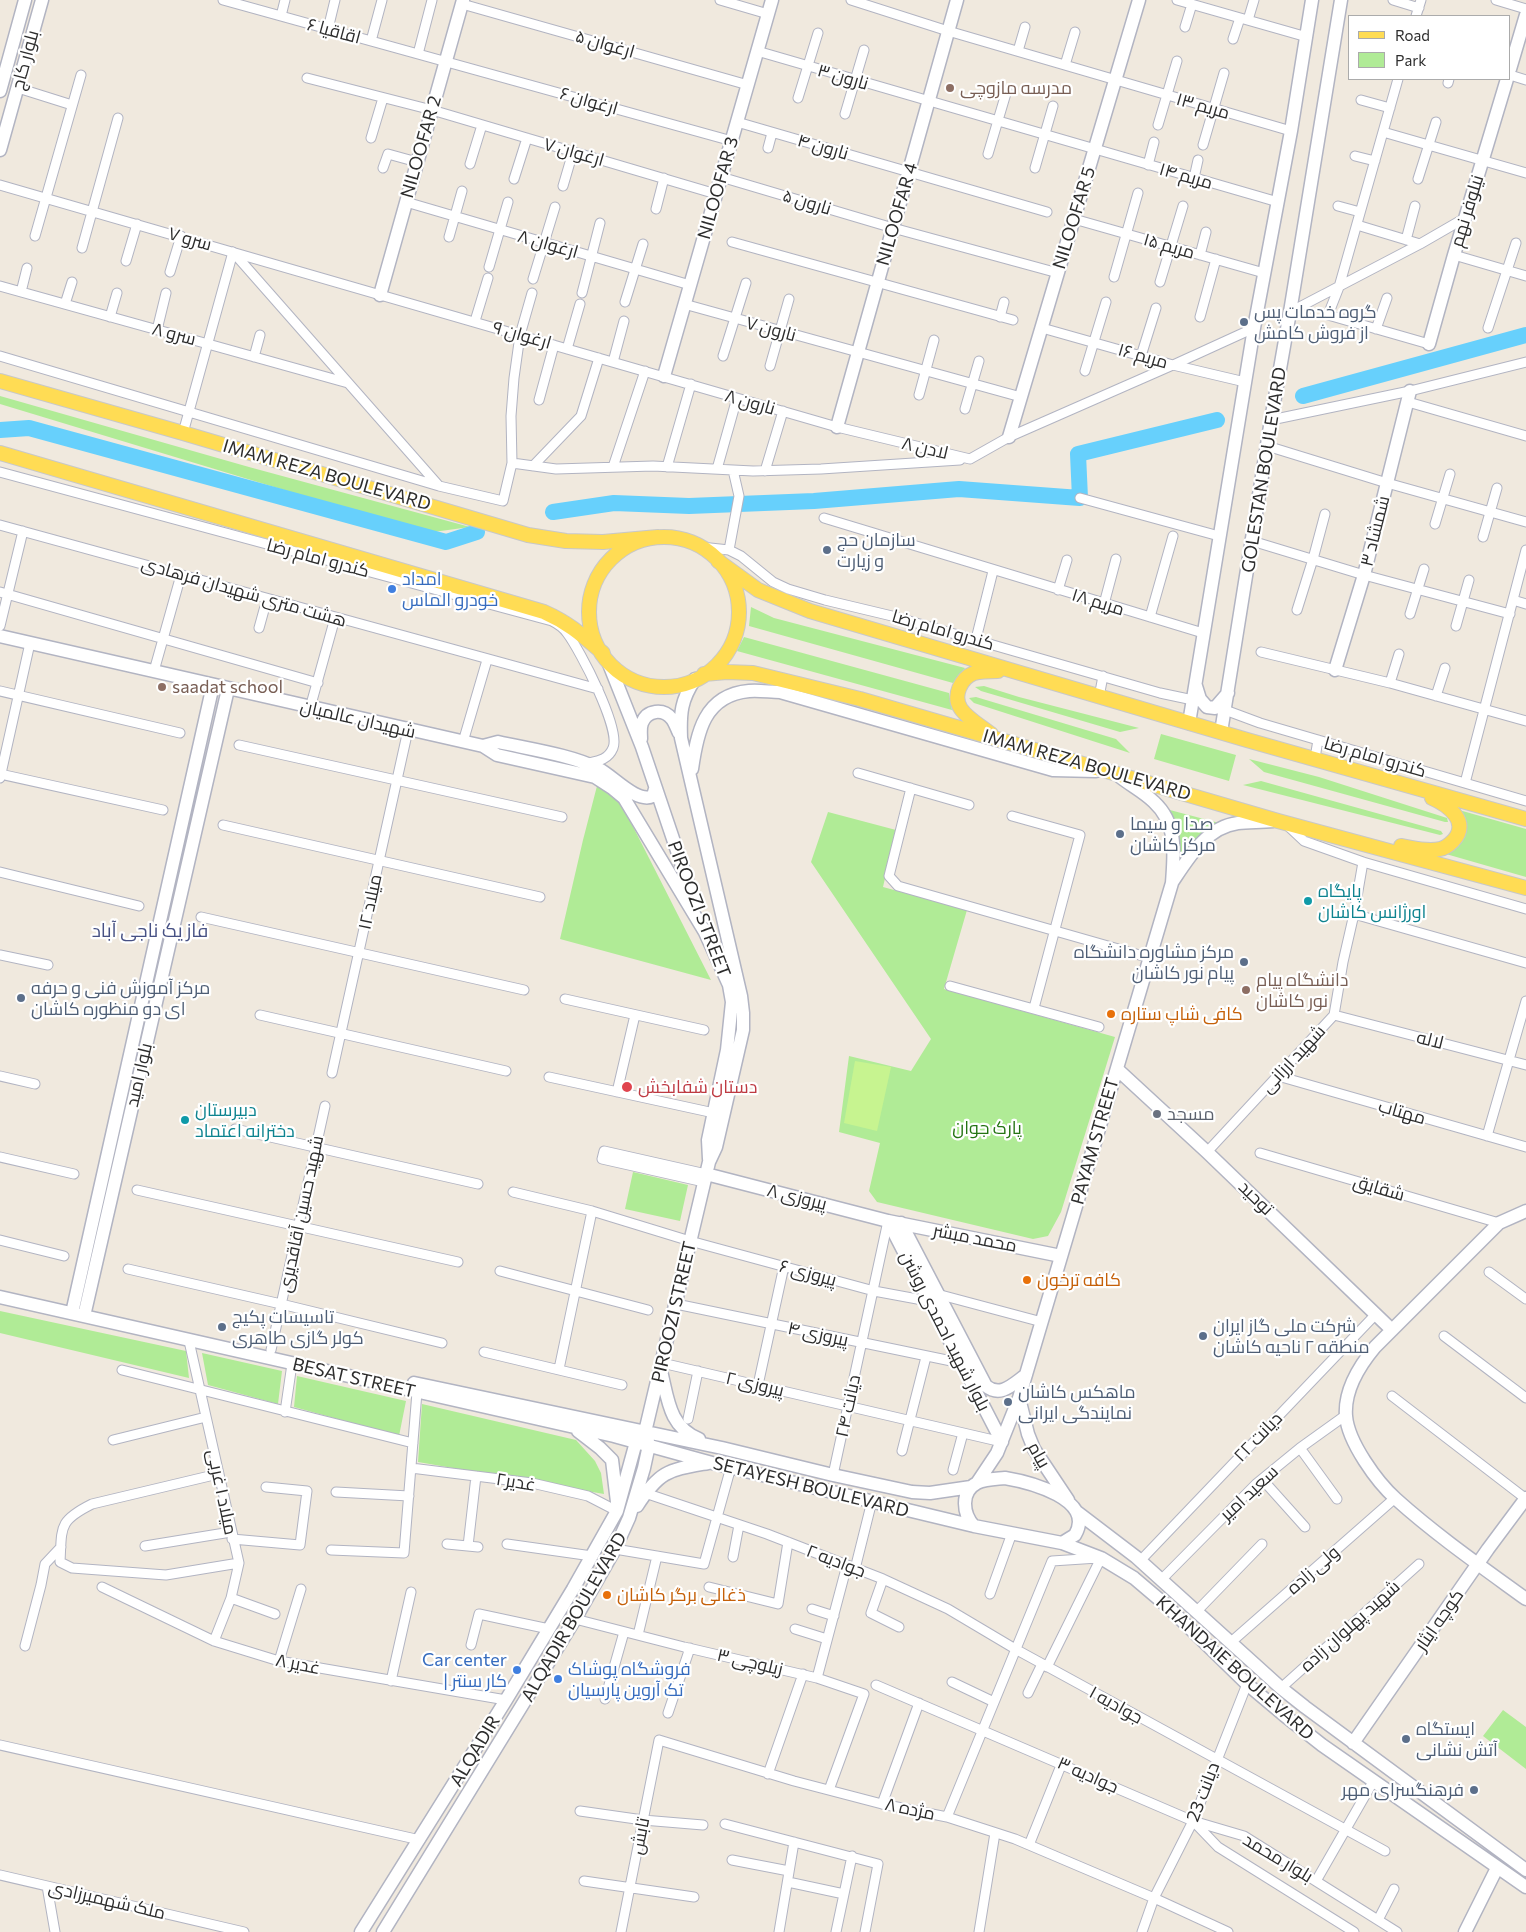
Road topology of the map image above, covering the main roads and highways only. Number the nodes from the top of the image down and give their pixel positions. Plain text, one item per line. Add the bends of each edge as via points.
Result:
1 (25, 0) edge
2 (42, 0) edge
3 (772, 0) edge
4 (957, 0) edge
5 (1139, 0) edge
6 (1312, 0) edge
7 (1341, 0) edge
8 (462, 2) edge
9 (1526, 14) edge
10 (1511, 65) edge
11 (1507, 80) edge
12 (1, 86) edge
13 (0, 150) edge
14 (380, 295) road end
15 (1429, 344) road end
16 (664, 376) road end
17 (0, 381) edge
18 (1409, 396) road end
19 (837, 427) road end
20 (1009, 436) road end
21 (0, 453) edge
22 (658, 537) junction
23 (718, 561) junction
24 (0, 636) edge
25 (606, 659) junction
26 (1334, 670) road end
27 (1011, 671) junction
28 (699, 676) junction
29 (213, 686) junction
30 (1196, 686) junction
31 (228, 689) junction
32 (1228, 692) junction
33 (860, 699) junction
34 (826, 705) junction
35 (1189, 723) junction
36 (1222, 732) junction
37 (681, 738) junction
38 (996, 738) junction
39 (483, 746) junction
40 (642, 748) junction
41 (1111, 773) junction
42 (691, 776) junction
43 (1393, 780) junction
44 (655, 789) junction
45 (1526, 819) edge
46 (1281, 822) junction
47 (1334, 836) junction
48 (1172, 883) junction
49 (1526, 888) edge
50 (706, 934) junction
51 (144, 1023) junction
52 (1116, 1069) junction
53 (706, 1173) junction
54 (1526, 1211) edge
55 (888, 1221) junction
56 (901, 1224) junction
57 (1061, 1256) junction
58 (0, 1288) edge
59 (0, 1297) edge
60 (933, 1297) junction
61 (79, 1310) junction
62 (947, 1324) junction
63 (1392, 1330) junction
64 (662, 1366) junction
65 (1026, 1375) junction
66 (1019, 1398) junction
67 (574, 1428) junction
68 (645, 1432) junction
69 (636, 1442) junction
70 (1002, 1442) junction
71 (649, 1445) junction
72 (722, 1448) junction
73 (712, 1462) junction
74 (793, 1465) junction
75 (789, 1481) junction
76 (974, 1485) junction
77 (1526, 1498) edge
78 (1075, 1509) junction
79 (617, 1511) junction
80 (630, 1518) junction
81 (974, 1526) junction
82 (1012, 1534) joint
83 (1062, 1543) junction
84 (1478, 1564) junction
85 (573, 1589) junction
86 (588, 1598) junction
87 (1526, 1598) edge
88 (1353, 1743) junction
89 (1497, 1868) junction
90 (1526, 1870) edge
91 (1526, 1887) edge
92 (361, 1932) edge
93 (383, 1932) edge
94 (1465, 1932) edge

1 - 12 main road, بلوار کاج
2 - 13 main road, بلوار کاج
3 - 16 main road, NILOOFAR 3
4 - 19 main road, NILOOFAR 4
5 - 20 main road, NILOOFAR 5
6 - 30 main road, GOLESTAN BOULEVARD via 1292,131 1254,328
7 - 32 main road, GOLESTAN BOULEVARD
8 - 14 main road, NILOOFAR 2
9 - 10 main road
11 - 15 main road, نیلوفر نهم
17 - 22 main road, IMAM REZA BOULEVARD via 528,535 603,542
18 - 26 main road, شمشاد ۳ via 1364,575
21 - 25 main road via 381,570 544,612 579,631
22 - 23 main road via 688,541
22 - 25 main road via 635,542 615,554 600,572 591,593 589,617 594,639
23 - 27 main road via 745,582 777,599
23 - 28 main road via 734,587 738,602 736,632 722,659 712,670
24 - 29 main road, شهیدان عالمیان
25 - 28 main road via 628,678 657,687 678,685
25 - 40 main road, PIROOZI STREET
27 - 35 main road
27 - 38 main road via 974,674 962,683 958,692 962,711
28 - 33 main road, IMAM REZA BOULEVARD via 753,673
28 - 37 main road, PIROOZI STREET via 682,701
29 - 31 main road, شهیدان عالمیان
29 - 51 main road, بلوار امید
30 - 32 main road via 1200,699 1208,707 1215,708
30 - 35 main road, GOLESTAN BOULEVARD
31 - 39 main road, شهیدان عالمیان
31 - 51 main road, بلوار امید
32 - 36 main road, GOLESTAN BOULEVARD
33 - 34 main road
33 - 38 main road, IMAM REZA BOULEVARD
34 - 41 main road via 1053,770
34 - 42 main road via 780,692 738,693 722,700 704,719 697,736
35 - 36 main road
36 - 43 main road
37 - 40 main road via 667,714 652,712 642,722
37 - 42 main road, PIROOZI STREET
38 - 41 main road, IMAM REZA BOULEVARD
39 - 44 main road via 498,742 588,763 637,795 649,798
39 - 50 main road via 497,755 595,777 624,798
40 - 44 main road, PIROOZI STREET
41 - 46 main road, IMAM REZA BOULEVARD
41 - 48 main road via 1156,803 1169,824 1174,849
42 - 53 main road, PIROOZI STREET via 744,1013 724,1116
43 - 45 main road
43 - 47 main road via 1442,802 1454,811 1459,831 1449,845 1424,850
44 - 50 main road, PIROOZI STREET
46 - 47 main road, IMAM REZA BOULEVARD
46 - 48 main road via 1238,823 1218,830 1192,853
47 - 49 main road, IMAM REZA BOULEVARD
48 - 52 main road, PAYAM STREET
50 - 53 main road, PIROOZI STREET via 729,985 732,1002 727,1050 707,1147
51 - 61 main road, بلوار امید
52 - 57 main road, PAYAM STREET
52 - 63 main road, توحید via 1208,1152
53 - 55 main road, پیروزی ۸
53 - 64 main road, PIROOZI STREET
54 - 63 main road via 1498,1222
55 - 56 main road, محمد مبشر
55 - 60 main road, بلوار شهید احمدی روشن
56 - 57 main road, محمد مبشر
56 - 60 main road, بلوار شهید احمدی روشن
57 - 65 main road, PAYAM STREET
58 - 61 main road, BESAT STREET
59 - 61 main road, BESAT STREET
60 - 62 main road, بلوار شهید احمدی روشن
61 - 67 main road, BESAT STREET via 189,1341
61 - 68 main road, BESAT STREET
62 - 65 main road, بلوار شهید احمدی روشن via 990,1389 1003,1391
62 - 70 main road, بلوار شهید احمدی روشن via 961,1363
63 - 84 main road via 1358,1369 1346,1415 1349,1430 1372,1471 1395,1498
64 - 68 main road, PIROOZI STREET
64 - 72 main road via 675,1421 692,1436
65 - 66 main road, PAYAM STREET
66 - 70 main road, PAYAM STREET
66 - 78 main road, پیام via 1034,1449
67 - 69 main road, BESAT STREET
67 - 79 main road via 612,1460
68 - 69 main road, ALQADIR
68 - 71 main road
68 - 72 main road, SETAYESH BOULEVARD
69 - 71 main road, BESAT STREET
69 - 79 main road, ALQADIR
70 - 76 main road, PAYAM STREET
71 - 73 main road, SETAYESH BOULEVARD
71 - 80 main road, ALQADIR BOULEVARD
72 - 74 main road, SETAYESH BOULEVARD
73 - 75 main road, SETAYESH BOULEVARD
73 - 80 main road via 664,1473 645,1493
74 - 75 main road
74 - 76 main road, SETAYESH BOULEVARD via 912,1492 930,1493
75 - 81 main road, SETAYESH BOULEVARD
76 - 78 main road, SETAYESH BOULEVARD via 996,1479 1021,1481 1052,1492
76 - 81 main road, PAYAM STREET via 965,1505
77 - 84 main road, کوچه ایثار
78 - 83 main road via 1080,1521 1078,1531 1072,1539
78 - 88 main road, KHANDAIE BOULEVARD via 1140,1561 1281,1688
79 - 85 main road, ALQADIR
80 - 86 main road, ALQADIR BOULEVARD
81 - 82 main road, SETAYESH BOULEVARD
82 - 83 main road, KHANDAIE BOULEVARD
83 - 89 main road, KHANDAIE BOULEVARD via 1101,1558 1145,1588 1284,1715
84 - 87 main road
84 - 88 main road, کوچه ایثار
85 - 86 main road
85 - 92 main road, ALQADIR
86 - 93 main road, ALQADIR BOULEVARD
88 - 90 main road, KHANDAIE BOULEVARD
89 - 91 main road, KHANDAIE BOULEVARD
89 - 94 main road

